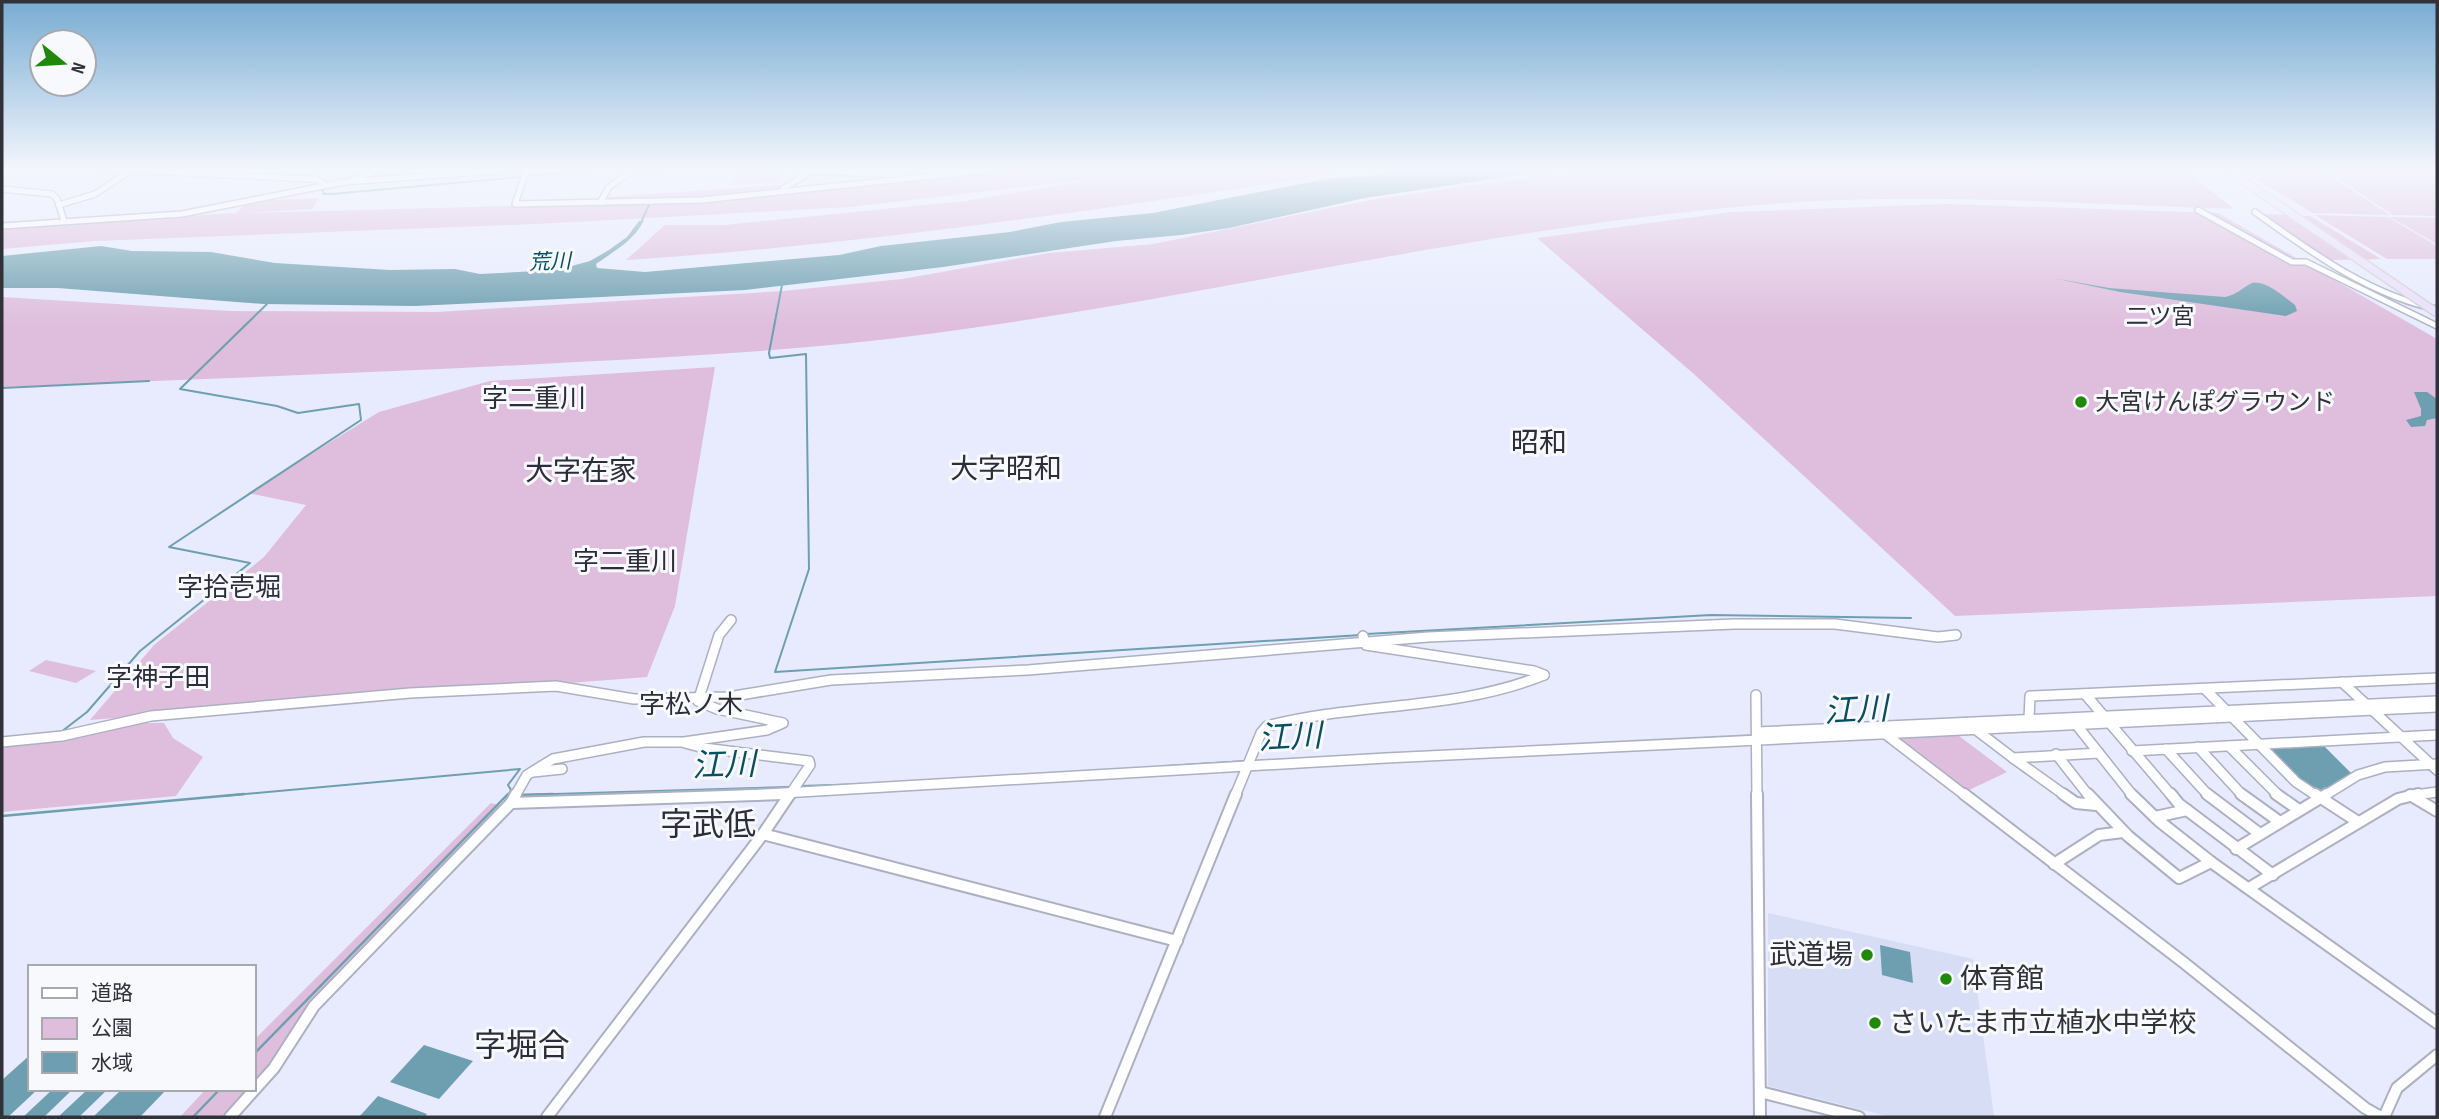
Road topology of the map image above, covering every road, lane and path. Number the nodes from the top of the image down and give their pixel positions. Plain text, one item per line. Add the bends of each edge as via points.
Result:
1 (61, 221) edge
2 (2220, 221) edge
3 (2268, 221) edge
4 (2304, 221) edge
5 (2, 226) edge
6 (2437, 311) edge
7 (2437, 326) edge
8 (731, 621) dead end
9 (1956, 635) dead end
10 (1364, 639) junction
11 (2437, 678) edge
12 (2342, 682) junction
13 (2205, 689) junction
14 (2085, 694) junction
15 (1756, 695) dead end
16 (698, 698) junction
17 (2437, 701) edge
18 (2369, 707) junction
19 (2437, 707) edge
20 (2228, 714) junction
21 (2029, 719) junction
22 (2106, 720) junction
23 (2074, 721) junction
24 (1972, 726) junction
25 (1884, 733) junction
26 (2437, 735) edge
27 (1757, 736) junction
28 (2402, 737) junction
29 (2, 741) edge
30 (684, 742) junction
31 (2259, 744) junction
32 (2229, 746) junction
33 (2198, 747) junction
34 (2166, 749) junction
35 (2132, 751) junction
36 (2099, 753) junction
37 (2056, 754) junction
38 (2013, 758) junction
39 (1250, 763) junction
40 (2435, 766) edge
41 (562, 769) dead end
42 (527, 775) junction
43 (796, 788) junction
44 (2437, 792) edge
45 (2410, 794) junction
46 (2320, 797) junction
47 (515, 798) junction
48 (2096, 805) junction
49 (2187, 810) junction
50 (2299, 810) junction
51 (2437, 811) edge
52 (2155, 817) junction
53 (2280, 822) junction
54 (2358, 822) junction
55 (2123, 832) junction
56 (763, 834) junction
57 (2260, 834) junction
58 (2236, 849) junction
59 (2211, 862) junction
60 (2054, 864) junction
61 (2273, 874) junction
62 (2249, 888) junction
63 (1177, 941) junction
64 (2437, 1023) edge
65 (2437, 1055) edge
66 (256, 1088) edge
67 (253, 1091) edge
68 (1760, 1092) junction
69 (230, 1117) edge
70 (547, 1117) edge
71 (1105, 1117) edge
72 (1760, 1117) edge
73 (1859, 1117) edge
74 (2382, 1117) edge

1 - 5 street
2 - 7 street via 2292,262 2306,262
3 - 6 street via 2302,246 2395,298
4 - 6 main road, bridge
8 - 16 street via 719,635
9 - 10 street via 1938,637 1835,624 1734,624
10 - 16 street via 1028,670 844,679 742,696
10 - 39 street via 1366,645 1544,675 1489,693 1275,723 1261,733
11 - 12 street
12 - 13 street
12 - 18 street
13 - 14 street
13 - 20 street
14 - 21 street via 2030,696
14 - 22 street
15 - 27 street
16 - 29 street via 634,699 556,686 410,693 151,716 62,736
16 - 30 street via 709,707 783,723 767,730
17 - 18 street
18 - 19 street
18 - 20 street
18 - 28 street
20 - 22 street
20 - 31 street
21 - 23 street
21 - 24 street
22 - 23 street
22 - 35 street
23 - 24 street
23 - 36 street
24 - 25 street
24 - 27 street
24 - 38 street
25 - 27 street
25 - 60 street
26 - 28 street
27 - 39 street
27 - 68 street
28 - 31 street
28 - 40 street
30 - 42 street via 644,742 553,759
30 - 43 street via 803,759 810,765
31 - 32 street
31 - 46 street via 2296,782
32 - 33 street
32 - 50 street via 2272,791
33 - 34 street
33 - 53 street via 2244,797
34 - 35 street
34 - 57 street via 2207,794
35 - 49 street
36 - 37 street
36 - 52 street
37 - 38 street
37 - 48 street
38 - 48 street via 2076,803
39 - 43 street
39 - 63 street
40 - 46 street via 2385,766
41 - 42 street
42 - 47 street
43 - 47 street
43 - 56 street
44 - 45 street
45 - 51 street
45 - 54 street
46 - 50 street
46 - 54 street
47 - 66 street via 321,999
48 - 55 street
49 - 52 street
49 - 58 street
50 - 53 street
52 - 59 street
53 - 57 street
54 - 61 street
55 - 59 street via 2179,878
55 - 60 street via 2099,835
56 - 63 street
56 - 70 street
57 - 58 street
58 - 61 street
59 - 62 street
60 - 74 street
61 - 62 street
62 - 64 street
63 - 71 street
65 - 74 street via 2394,1089
67 - 69 street
68 - 72 street
68 - 73 street

